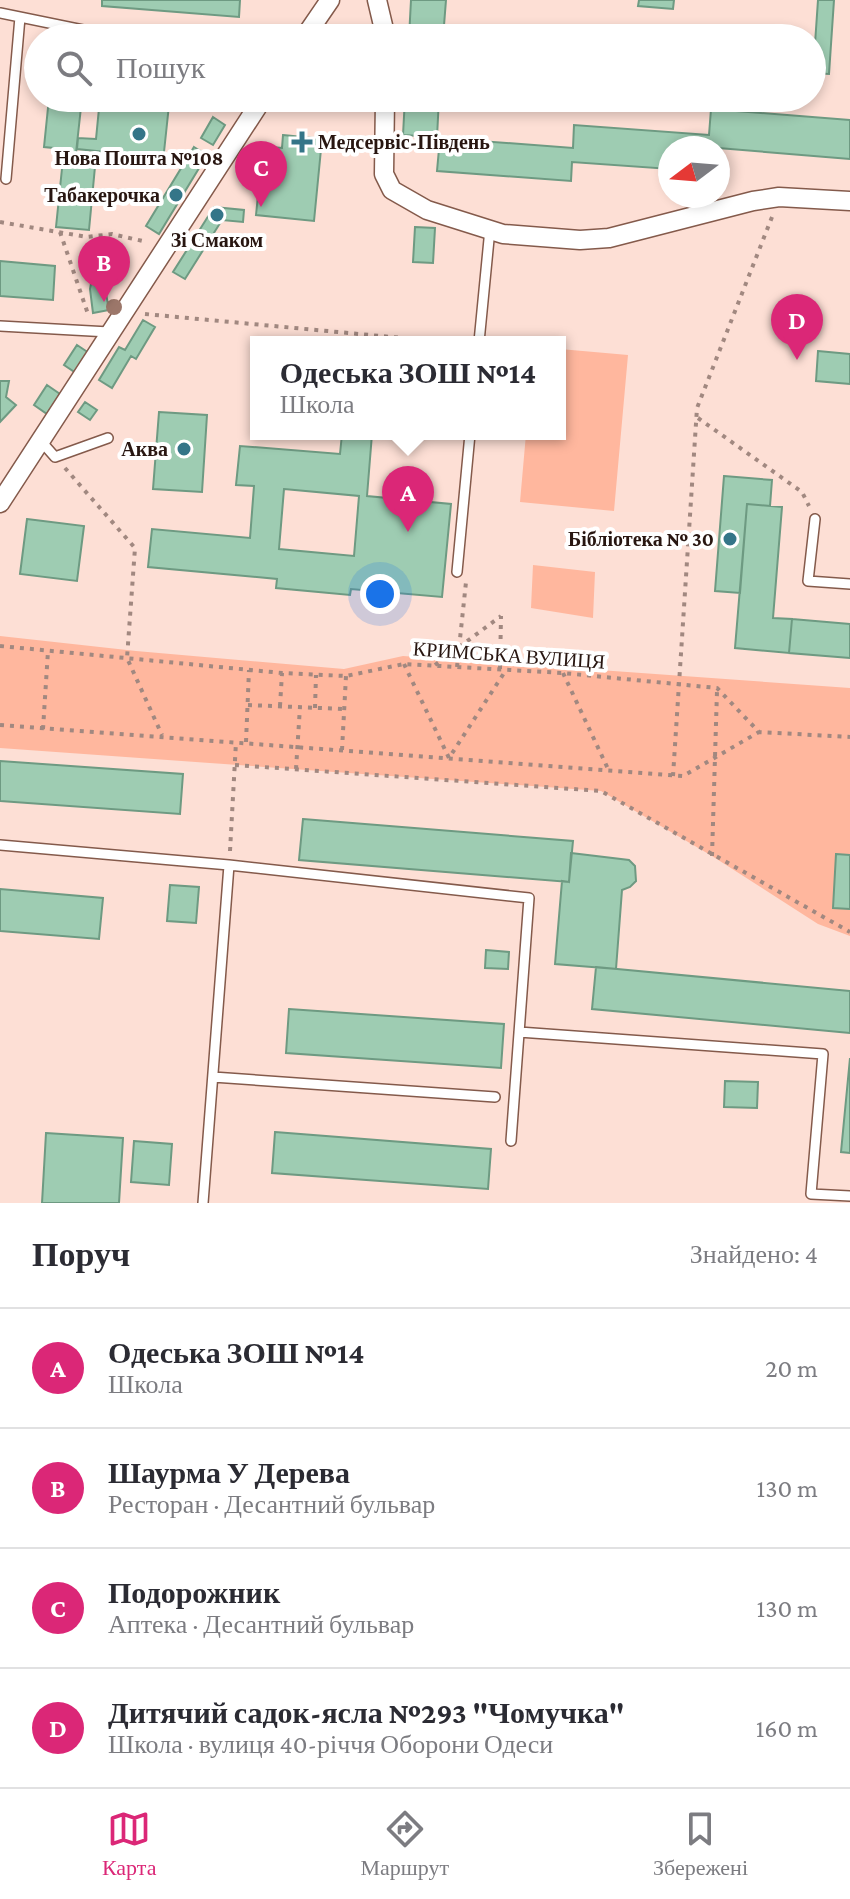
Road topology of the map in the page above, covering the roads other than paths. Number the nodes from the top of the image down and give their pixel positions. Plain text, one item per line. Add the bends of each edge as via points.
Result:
1 (330, 0) edge
2 (377, 0) edge
3 (0, 13) edge
4 (20, 17) junction
5 (54, 24) edge
6 (314, 24) edge
7 (383, 24) edge
8 (254, 112) edge
9 (385, 112) edge
10 (6, 179) dead end
11 (850, 201) edge
12 (490, 229) junction
13 (0, 326) edge
14 (101, 331) junction
15 (480, 336) edge
16 (108, 438) dead end
17 (40, 440) junction
18 (469, 440) edge
19 (0, 503) edge
20 (815, 519) road end
21 (457, 572) dead end
22 (850, 584) edge
23 (0, 845) edge
24 (229, 865) junction
25 (519, 1032) junction
26 (213, 1077) junction
27 (495, 1097) dead end
28 (511, 1141) dead end
29 (847, 1198) edge
30 (203, 1203) edge

1 - 6 street
2 - 7 street
3 - 4 lane
4 - 5 lane
4 - 10 lane
8 - 14 street via 122,312
9 - 12 street via 384,174 392,190 427,210
11 - 12 street via 779,197 609,238 580,240
12 - 15 lane
13 - 14 lane
14 - 17 street
16 - 17 lane via 55,457
17 - 19 street
18 - 21 lane
20 - 22 lane via 808,581
23 - 24 lane
24 - 25 lane via 529,898
24 - 26 lane
25 - 28 lane
25 - 29 lane via 823,1054 811,1194
26 - 27 lane
26 - 30 lane

